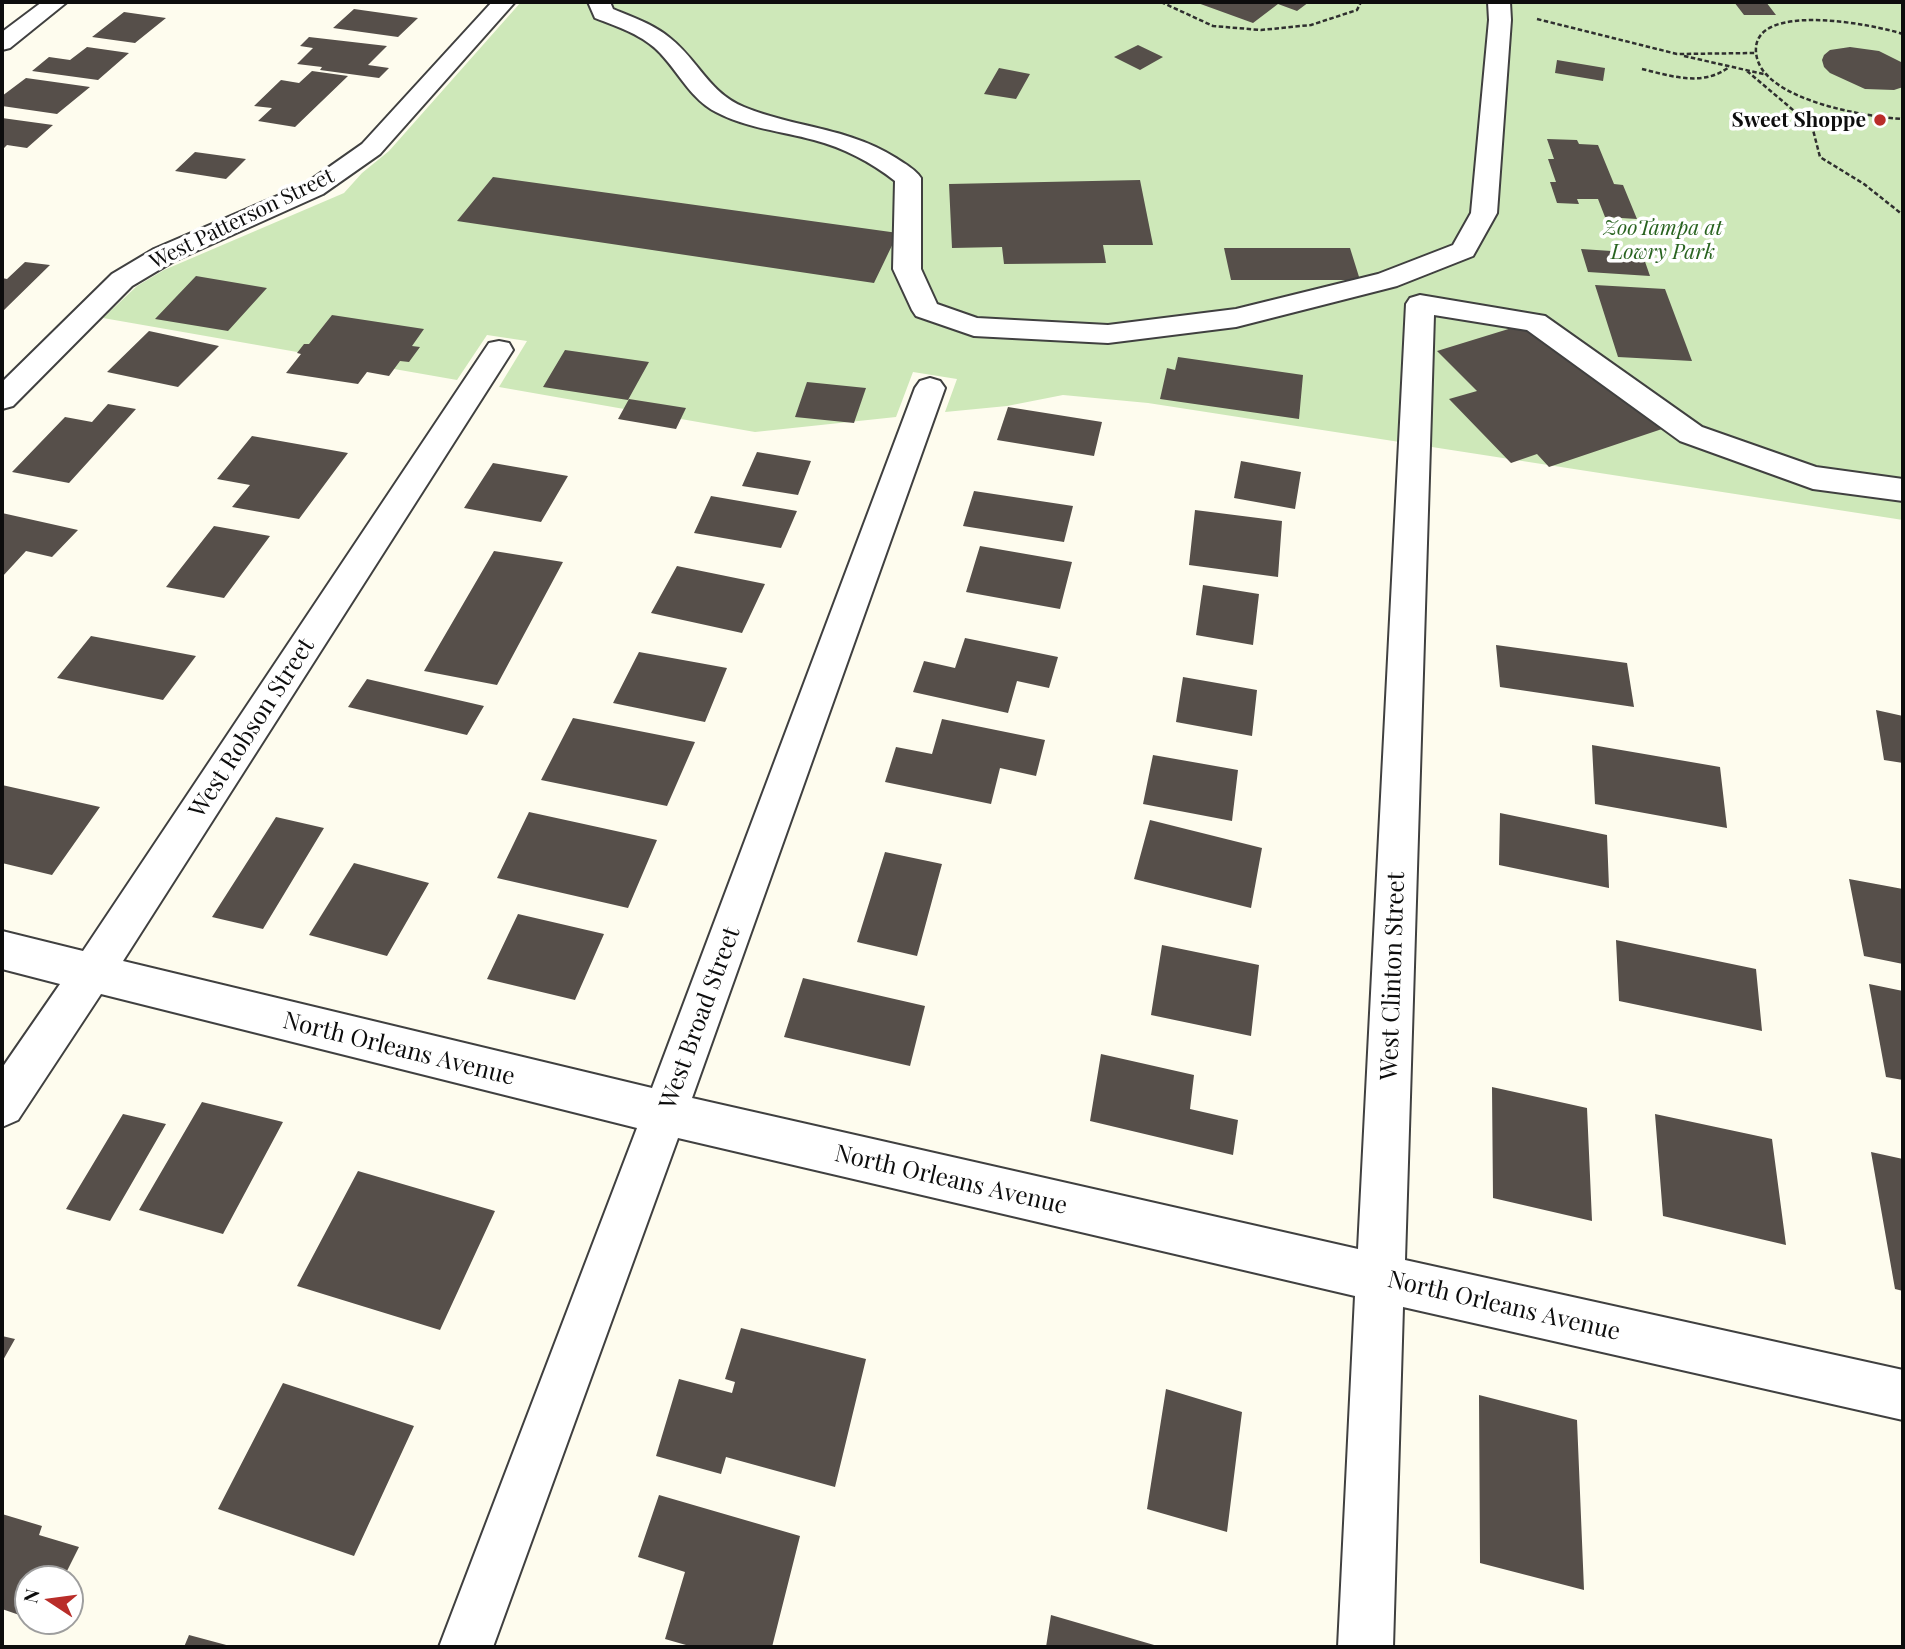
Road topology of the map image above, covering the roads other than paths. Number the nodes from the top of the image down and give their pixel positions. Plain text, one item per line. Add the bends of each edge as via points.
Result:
1 (56, 2) edge
2 (504, 2) edge
3 (599, 2) edge
4 (1499, 2) edge
5 (2, 43) edge
6 (499, 350) dead end
7 (930, 388) dead end
8 (2, 399) edge
9 (1903, 491) edge
10 (2, 950) edge
11 (92, 973) junction
12 (2, 1105) edge
13 (664, 1115) junction
14 (1380, 1279) junction
15 (1903, 1395) edge
16 (466, 1647) edge
17 (1364, 1647) edge

1 - 5 street
2 - 8 street, West Patterson Street via 354,163 291,200 142,267 101,298
3 - 4 street via 603,13 668,48 689,78 723,107 830,137 880,157 908,178 907,269 926,310 974,327 1108,334 1237,318 1387,280 1463,250 1484,213
6 - 11 street, West Robson Street
7 - 13 street, West Broad Street
9 - 14 street, West Clinton Street via 1813,478 1691,434 1535,322 1420,304
10 - 11 street, North Orleans Avenue
11 - 12 street, West Robson Street
11 - 13 street, North Orleans Avenue
13 - 14 street, North Orleans Avenue
13 - 16 street, West Broad Street
14 - 15 street, North Orleans Avenue
14 - 17 street, West Clinton Street

